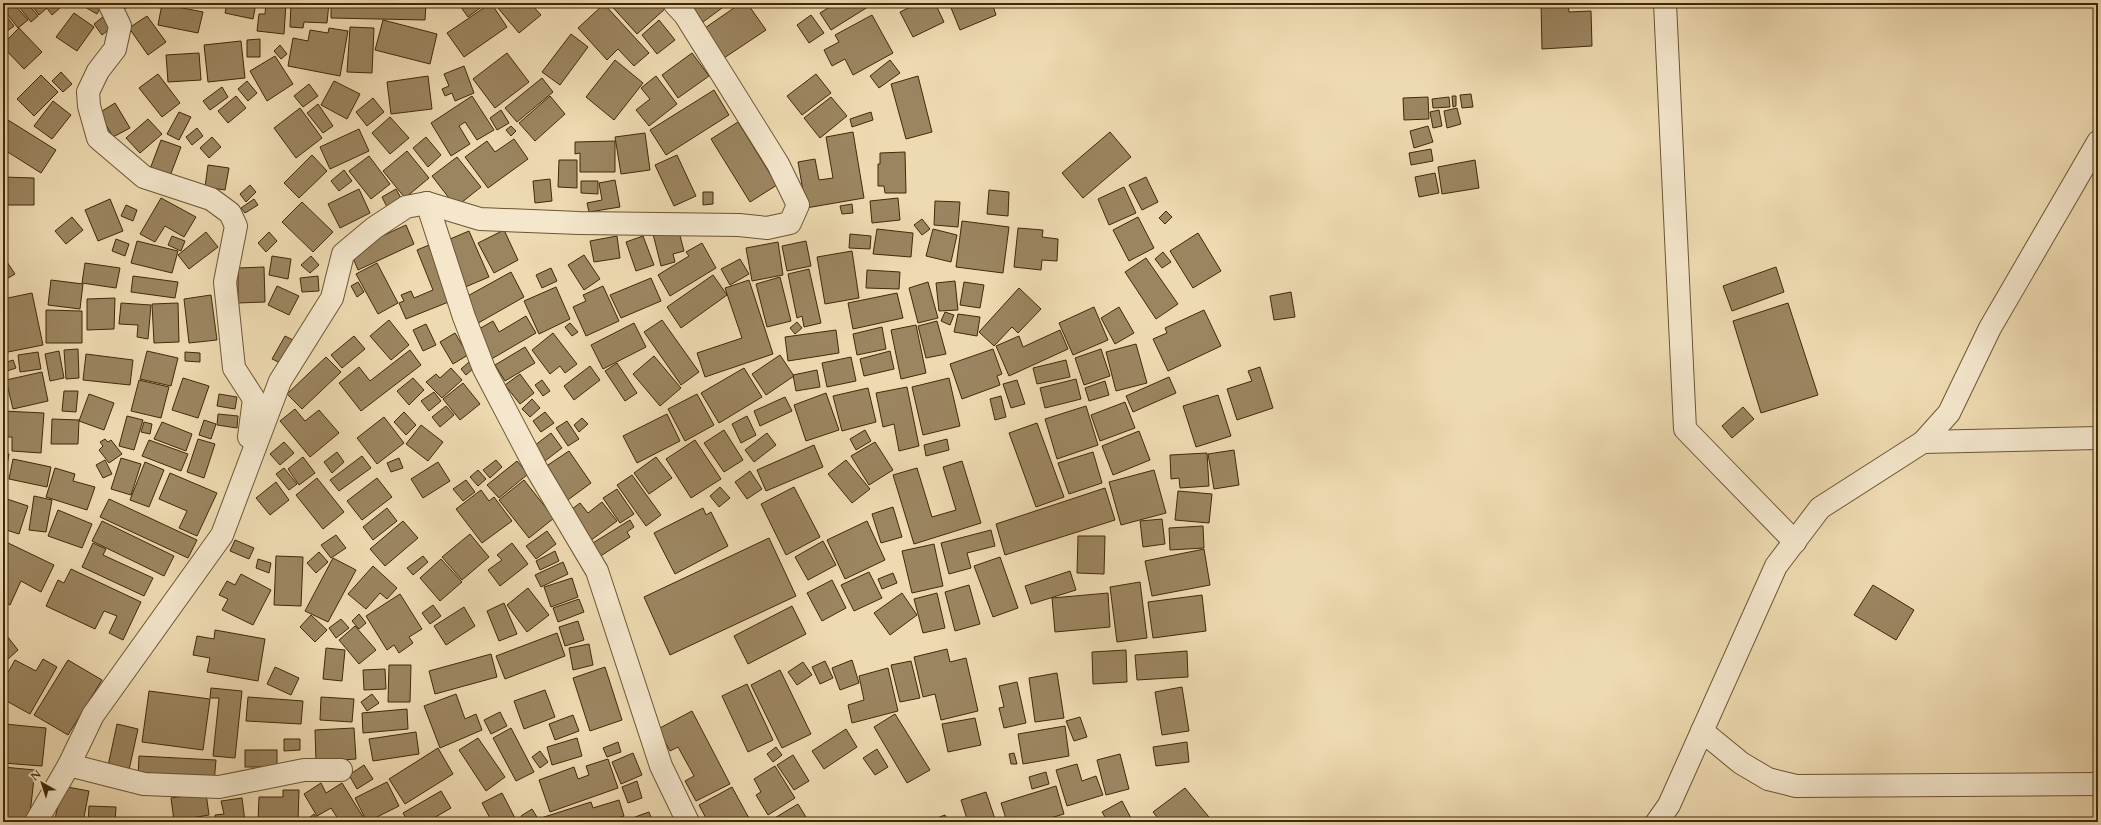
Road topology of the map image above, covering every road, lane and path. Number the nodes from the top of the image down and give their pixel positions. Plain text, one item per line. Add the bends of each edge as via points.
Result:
1 (109, 3) edge
2 (674, 3) edge
3 (1665, 3) edge
4 (2098, 142) edge
5 (427, 203) junction
6 (2098, 438) edge
7 (1923, 442) junction
8 (245, 472) junction
9 (1795, 542) junction
10 (1702, 731) junction
11 (69, 765) junction
12 (342, 770) dead end
13 (2098, 784) edge
14 (36, 822) edge
15 (688, 822) edge
16 (1657, 822) edge

1 - 8 street via 120,26 115,49 98,71 88,92 98,138 144,177 211,199 230,213 236,226 225,282 234,368 254,399
2 - 5 street via 685,15 778,164 798,205 790,222 767,228 739,225 480,219
3 - 9 street via 1685,429
4 - 7 street via 1990,328 1949,413
5 - 8 street via 406,207 374,228 343,254 332,298 280,381
5 - 15 street via 484,370 537,470 597,571 661,766
6 - 7 street
7 - 9 street via 1820,508
8 - 11 street via 222,535 93,715
9 - 10 street via 1776,566
10 - 13 street via 1742,763 1768,779 1796,786
10 - 16 street via 1669,805
11 - 12 street via 144,784 219,787 304,770
11 - 14 street

